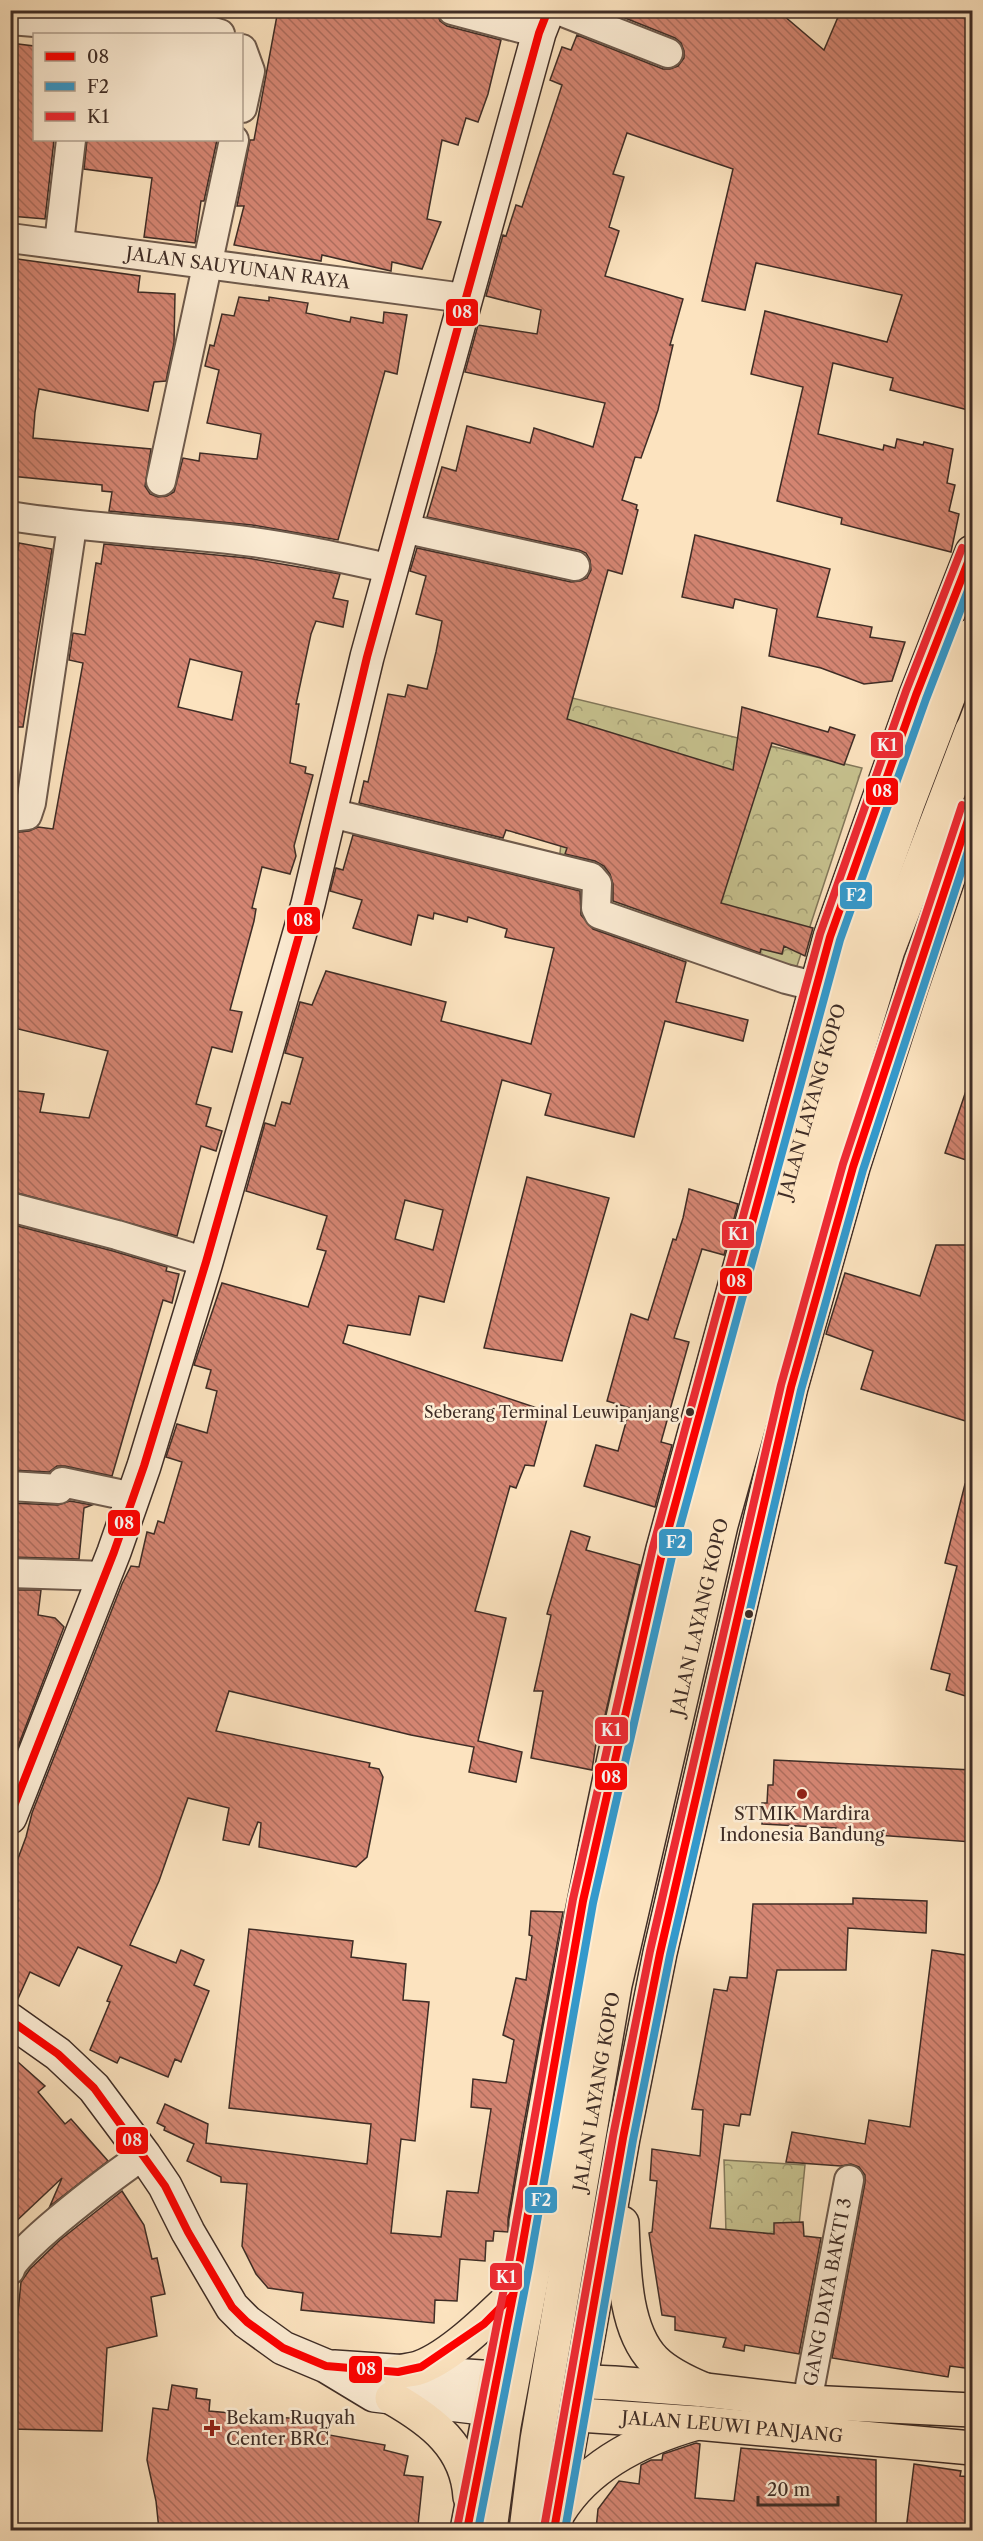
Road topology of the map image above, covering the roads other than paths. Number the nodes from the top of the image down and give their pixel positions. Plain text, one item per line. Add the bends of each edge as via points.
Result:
1 (452, 10) edge
2 (548, 18) edge
3 (10, 20) edge
4 (84, 30) edge
5 (217, 33) edge
6 (243, 52) edge
7 (668, 53) dead end
8 (243, 103) edge
9 (71, 141) edge
10 (234, 141) edge
11 (10, 238) edge
12 (59, 243) junction
13 (207, 264) junction
14 (464, 298) junction
15 (161, 481) dead end
16 (10, 516) edge
17 (72, 526) junction
18 (403, 528) junction
19 (972, 552) edge
20 (575, 566) dead end
21 (392, 569) junction
22 (972, 634) edge
23 (972, 729) edge
24 (972, 808) edge
25 (331, 813) junction
26 (10, 818) edge
27 (818, 987) junction
28 (10, 1207) edge
29 (206, 1262) junction
30 (10, 1486) edge
31 (134, 1497) junction
32 (10, 1573) edge
33 (105, 1576) junction
34 (10, 1817) edge
35 (581, 1915) junction
36 (666, 1935) junction
37 (10, 2020) edge
38 (144, 2154) junction
39 (620, 2155) junction
40 (849, 2180) dead end
41 (10, 2270) edge
42 (513, 2295) junction
43 (580, 2380) junction
44 (395, 2385) junction
45 (705, 2390) junction
46 (494, 2393) junction
47 (807, 2402) junction
48 (972, 2410) edge
49 (574, 2414) junction
50 (698, 2423) junction
51 (972, 2448) edge
52 (476, 2523) edge
53 (555, 2524) edge
54 (526, 2530) edge

1 - 2 street
2 - 7 street
2 - 14 street
3 - 4 street
4 - 5 street via 107,20 142,19
6 - 8 street via 250,71
9 - 12 street
10 - 13 street
11 - 12 street, JALAN SAUYUNAN RAYA
12 - 13 street, JALAN SAUYUNAN RAYA
13 - 14 street, JALAN SAUYUNAN RAYA
13 - 15 street
14 - 18 street
16 - 17 street
17 - 21 street via 231,539
17 - 26 street via 31,803 27,814
18 - 20 street
18 - 21 street
19 - 27 main road via 916,695 830,937
21 - 25 street
22 - 52 main road, JALAN LAYANG KOPO, bridge via 857,945 693,1518 587,1984 504,2426
23 - 54 main road, JALAN LAYANG KOPO, bridge via 888,950 808,1209 721,1525 615,1985 537,2440
24 - 36 main road via 853,1167 792,1387
25 - 27 street via 591,878 597,884 599,914
25 - 29 street
27 - 35 main road via 661,1559
28 - 29 street
29 - 31 street
30 - 31 street via 59,1489 62,1482
31 - 33 street
32 - 33 street
33 - 34 street
35 - 36 main road via 579,1927 588,1950 607,1965 619,1968 632,1968 653,1957
35 - 42 main road
36 - 39 main road
37 - 38 street via 35,2036 94,2088
38 - 41 street via 30,2246
38 - 44 street via 232,2307 247,2322 283,2348 326,2366 374,2395
39 - 43 main road
39 - 45 main road via 625,2279 634,2320 654,2360
40 - 47 street, GANG DAYA BAKTI 3
42 - 44 main road via 484,2324
42 - 46 main road
43 - 45 main road, JALAN LEUWI PANJANG
43 - 46 main road, JALAN LEUWI PANJANG
43 - 49 main road
44 - 46 street
44 - 52 main road via 450,2443 464,2466
45 - 47 main road, JALAN LEUWI PANJANG
46 - 49 main road, JALAN LEUWI PANJANG
46 - 52 main road
47 - 48 main road, JALAN LEUWI PANJANG
49 - 50 main road, JALAN LEUWI PANJANG
49 - 53 main road
50 - 51 main road, JALAN LEUWI PANJANG
50 - 53 main road via 654,2437 613,2459 570,2494

